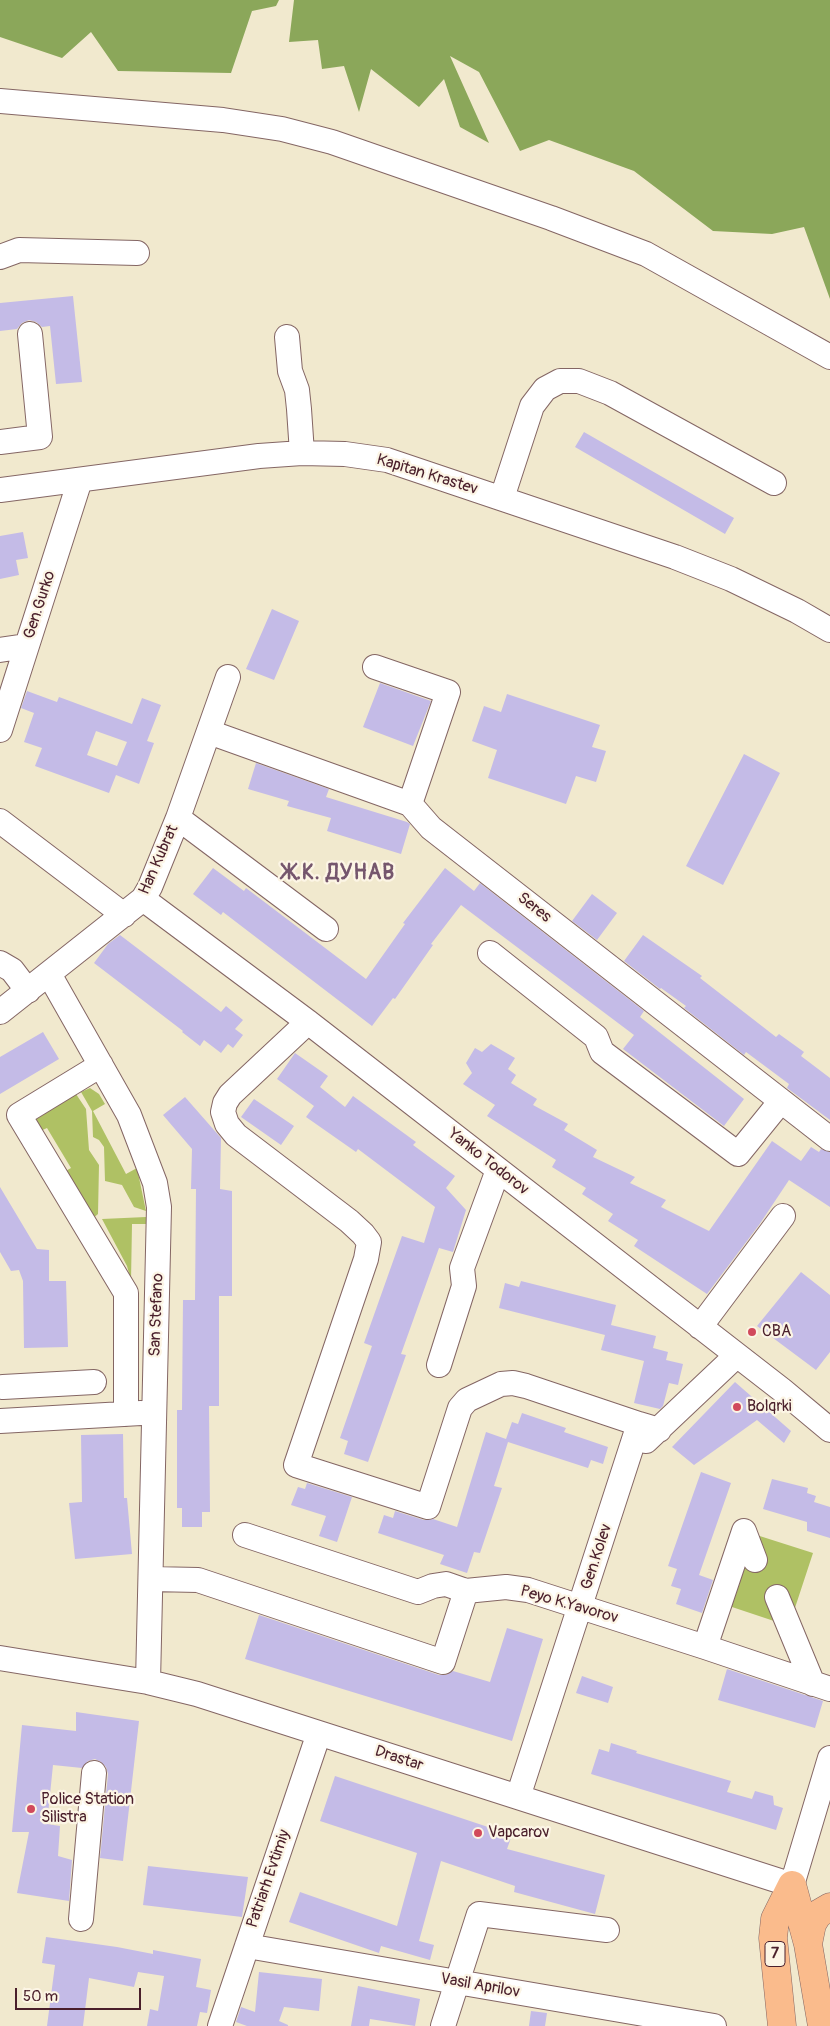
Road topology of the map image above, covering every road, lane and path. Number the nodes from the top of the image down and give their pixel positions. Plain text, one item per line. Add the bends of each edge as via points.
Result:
1 (0, 101) edge
2 (137, 253) dead end
3 (0, 257) edge
4 (30, 334) dead end
5 (287, 337) dead end
6 (830, 357) edge
7 (0, 442) edge
8 (302, 453) junction
9 (80, 480) junction
10 (774, 483) dead end
11 (0, 490) edge
12 (502, 498) junction
13 (830, 630) edge
14 (26, 646) junction
15 (0, 650) edge
16 (374, 667) dead end
17 (228, 677) dead end
18 (0, 730) edge
19 (209, 732) junction
20 (410, 804) junction
21 (178, 818) junction
22 (0, 821) edge
23 (143, 899) junction
24 (124, 915) junction
25 (326, 929) dead end
26 (490, 953) dead end
27 (0, 963) edge
28 (50, 974) junction
29 (28, 991) junction
30 (0, 1012) edge
31 (308, 1022) junction
32 (102, 1065) junction
33 (781, 1100) junction
34 (830, 1139) edge
35 (498, 1170) junction
36 (783, 1216) dead end
37 (700, 1327) junction
38 (736, 1356) junction
39 (439, 1365) dead end
40 (94, 1382) dead end
41 (58, 1384) junction
42 (3, 1387) dead end
43 (153, 1412) junction
44 (126, 1414) junction
45 (60, 1418) junction
46 (0, 1421) edge
47 (649, 1427) junction
48 (830, 1430) edge
49 (245, 1535) dead end
50 (756, 1560) dead end
51 (151, 1579) junction
52 (466, 1591) junction
53 (777, 1597) dead end
54 (580, 1607) junction
55 (705, 1647) junction
56 (0, 1658) edge
57 (148, 1682) junction
58 (822, 1687) edge
59 (319, 1733) junction
60 (830, 1758) edge
61 (94, 1773) dead end
62 (518, 1797) junction
63 (792, 1885) junction
64 (830, 1898) edge
65 (830, 1907) edge
66 (81, 1919) dead end
67 (607, 1930) dead end
68 (808, 1944) junction
69 (246, 1946) junction
70 (457, 1982) junction
71 (220, 2026) edge
72 (443, 2026) edge
73 (714, 2026) edge
74 (782, 2026) edge
75 (822, 2026) edge

1 - 6 street via 223,120 282,129 332,142 646,254
2 - 3 street via 19,250
4 - 7 street via 40,437
5 - 8 street via 290,371 297,390
8 - 9 street, Kapitan Krastev
8 - 12 street, Kapitan Krastev via 345,454 387,460
9 - 11 street, Kapitan Krastev
9 - 14 street, Gen.Gurko
10 - 12 street via 610,393 579,381 560,381 545,389 532,406
12 - 13 street, Kapitan Krastev via 675,556 797,611
14 - 15 street
14 - 18 street, Gen.Gurko
16 - 20 street via 448,692
17 - 19 street, Han Kubrat
19 - 20 street, Seres
19 - 21 street, Han Kubrat
20 - 33 street, Seres via 431,828
21 - 23 street, Han Kubrat
21 - 25 street
22 - 24 street
23 - 24 street, Han Kubrat
23 - 31 street, Yanko Todorov
24 - 28 street, Han Kubrat
26 - 33 street via 596,1037 602,1052 738,1154
27 - 29 street via 12,970
28 - 29 street, Han Kubrat
28 - 32 street, San Stefano
29 - 30 street, Han Kubrat
31 - 35 street, Yanko Todorov
31 - 47 street via 230,1096 224,1112 227,1124 236,1135 349,1221 369,1242 366,1260 296,1465 428,1507 460,1408 467,1400 501,1384 526,1386
32 - 43 street, San Stefano via 129,1114 156,1183 160,1236
32 - 44 street via 19,1115 126,1294
33 - 34 street, Seres
35 - 37 street, Yanko Todorov
35 - 39 street via 462,1268 464,1286
36 - 37 street
37 - 38 street, Yanko Todorov
38 - 47 street, Gen.Kolev
38 - 48 street, Yanko Todorov
40 - 41 street
41 - 42 street
41 - 45 street
43 - 44 street
43 - 51 street, San Stefano
44 - 45 street
45 - 46 street
47 - 54 street, Gen.Kolev via 630,1455
49 - 52 street, Peyo K.Yavorov via 418,1592 446,1584
50 - 55 street via 744,1531
51 - 52 street via 198,1580 443,1662
51 - 57 street, San Stefano
52 - 54 street, Peyo K.Yavorov via 528,1590
53 - 58 street
54 - 55 street, Peyo K.Yavorov
54 - 62 street, Gen.Kolev
55 - 58 street, Peyo K.Yavorov
56 - 57 street, Drastar
57 - 59 street, Drastar via 197,1694
59 - 62 street, Drastar
59 - 69 street, Patriarh Evtimiy
60 - 63 street
61 - 66 street
62 - 63 street, Drastar
63 - 64 main road
63 - 68 main road
63 - 74 main road, 7 via 775,1919 773,1938
65 - 68 main road, 7 via 818,1914 812,1924
67 - 70 street via 479,1914
68 - 75 main road, 7
69 - 70 street, Vasil Aprilov
69 - 71 street, Patriarh Evtimiy
70 - 72 street
70 - 73 street, Vasil Aprilov

